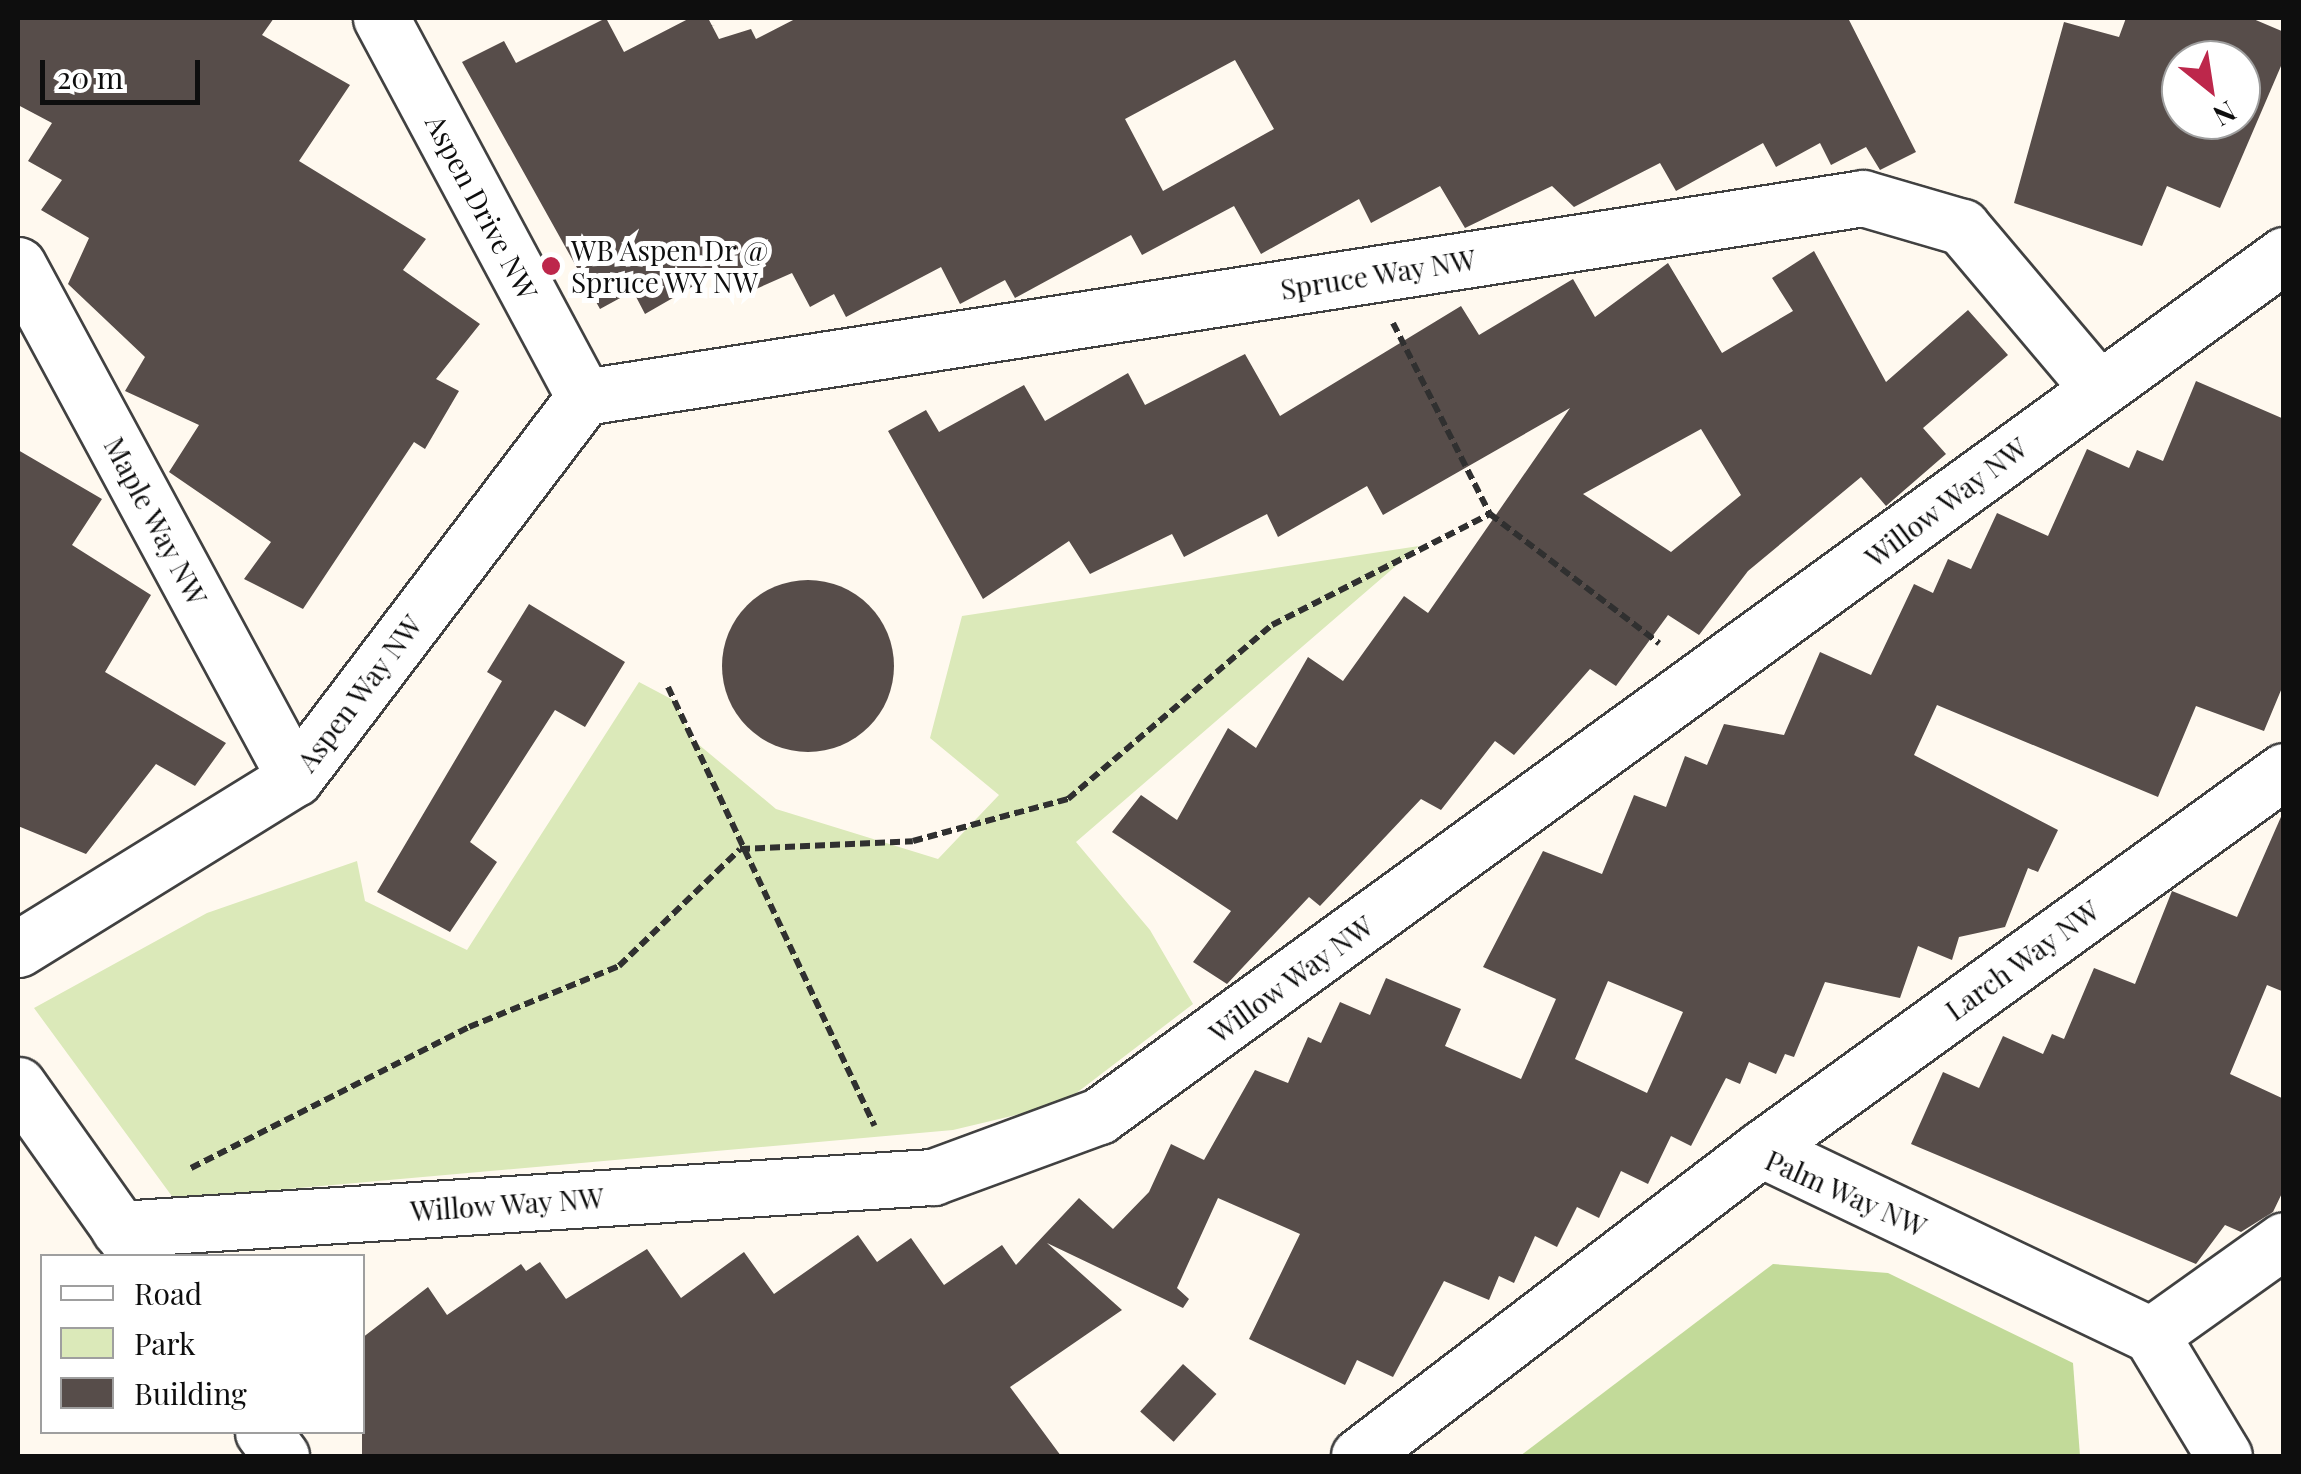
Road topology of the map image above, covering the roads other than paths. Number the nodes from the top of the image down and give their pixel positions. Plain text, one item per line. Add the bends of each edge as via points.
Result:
1 (381, 18) edge
2 (2284, 255) edge
3 (18, 265) edge
4 (2098, 388) junction
5 (584, 397) junction
6 (2284, 771) edge
7 (295, 778) junction
8 (18, 950) edge
9 (18, 1085) edge
10 (1761, 1149) junction
11 (2284, 1240) edge
12 (129, 1243) edge
13 (2150, 1335) junction
14 (264, 1434) edge
15 (281, 1456) edge
16 (1360, 1456) edge
17 (2224, 1456) edge

1 - 5 lane, Aspen Drive NW
2 - 4 lane, Willow Way NW
3 - 7 lane, Maple Way NW
4 - 5 lane, Spruce Way NW via 1962,227 1863,198
4 - 12 lane, Willow Way NW via 1708,681 1099,1116 933,1177
5 - 7 lane, Aspen Way NW
6 - 10 lane, Larch Way NW
7 - 8 lane, Aspen Way NW
9 - 12 lane
10 - 13 lane, Palm Way NW
10 - 16 lane, Palm Way NW
11 - 13 lane
13 - 17 lane
14 - 15 lane

